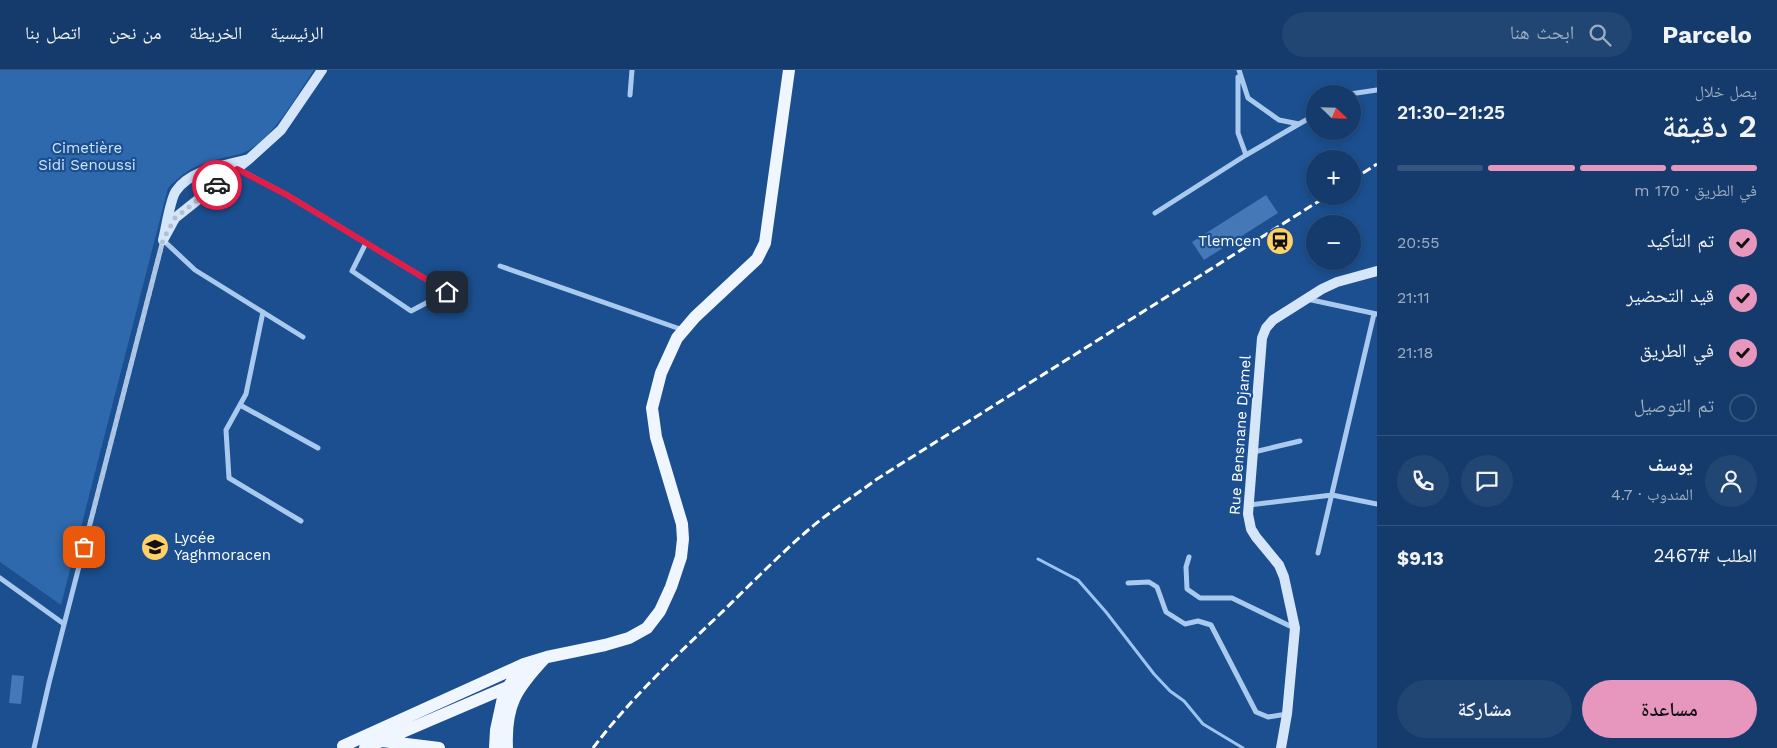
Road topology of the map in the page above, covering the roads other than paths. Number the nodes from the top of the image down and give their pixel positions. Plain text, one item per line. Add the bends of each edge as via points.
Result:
1 (322, 70) edge
2 (632, 70) edge
3 (790, 70) edge
4 (1238, 71) edge
5 (1377, 90) edge
6 (1361, 92) edge
7 (630, 95) dead end
8 (1306, 120) edge
9 (1299, 124) junction
10 (1246, 155) junction
11 (249, 159) junction
12 (237, 169) junction
13 (1155, 213) dead end
14 (163, 240) junction
15 (366, 243) junction
16 (500, 266) dead end
17 (1377, 271) edge
18 (1305, 299) junction
19 (264, 312) junction
20 (1376, 314) edge
21 (683, 330) junction
22 (303, 337) dead end
23 (240, 405) junction
24 (1300, 441) dead end
25 (318, 448) dead end
26 (1254, 452) junction
27 (1332, 495) junction
28 (1377, 504) edge
29 (1248, 505) junction
30 (301, 522) dead end
31 (1318, 553) dead end
32 (1189, 557) dead end
33 (0, 578) edge
34 (1128, 583) dead end
35 (64, 624) junction
36 (1295, 628) junction
37 (547, 657) junction
38 (524, 664) junction
39 (523, 681) junction
40 (510, 686) junction
41 (1287, 714) junction
42 (380, 741) junction
43 (341, 747) edge
44 (34, 748) edge
45 (366, 748) edge
46 (439, 748) edge
47 (495, 748) edge
48 (507, 748) edge
49 (1281, 748) edge

1 - 11 main road via 281,130
2 - 7 street
3 - 21 main road via 765,243 757,259
4 - 9 street via 1248,98 1255,105 1278,120
4 - 10 street via 1238,133
5 - 6 street
8 - 9 street
9 - 10 street
10 - 13 street
11 - 12 main road
11 - 14 main road via 188,179 175,192
12 - 14 main road via 175,218
12 - 15 street
14 - 19 street via 196,270
14 - 35 street
15 - 15 street via 423,278 447,292 411,311 352,271
16 - 21 street
17 - 18 main road, Rue Bensnane Djamel via 1337,282
18 - 20 street
18 - 26 main road, Rue Bensnane Djamel via 1273,320 1262,338
19 - 22 street
19 - 23 street via 246,394
20 - 27 street
21 - 37 main road via 662,373 652,408 656,437 682,524 680,557 671,588 647,628 629,638 605,645
23 - 25 street
23 - 30 street via 226,430 229,478
24 - 26 street
26 - 29 main road, Rue Bensnane Djamel
27 - 28 street
27 - 29 street
27 - 31 street
29 - 36 main road, Rue Bensnane Djamel via 1251,529 1279,565 1284,577
32 - 36 street via 1187,590 1200,598 1232,598
33 - 35 street
34 - 41 street via 1149,582 1157,587 1166,612 1185,624 1198,621 1211,625 1256,712 1268,717
35 - 44 street
36 - 41 main road, Rue Bensnane Djamel
37 - 38 main road
37 - 39 main road
38 - 40 main road
38 - 43 main road
39 - 40 main road
39 - 48 main road via 511,704
40 - 42 main road
40 - 47 main road via 504,693
41 - 49 main road, Rue Bensnane Djamel
42 - 43 main road
42 - 45 main road
42 - 46 main road

